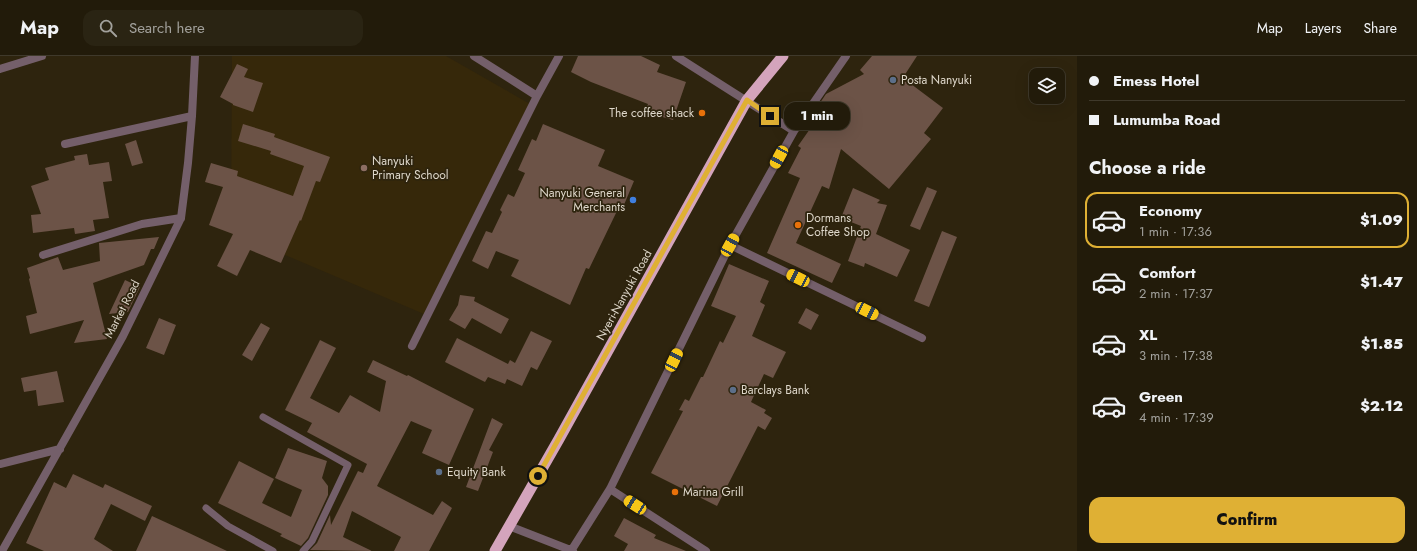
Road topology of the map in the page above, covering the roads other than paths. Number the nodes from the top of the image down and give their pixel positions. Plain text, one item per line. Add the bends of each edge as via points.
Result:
1 (42, 56) edge
2 (195, 56) edge
3 (474, 56) edge
4 (559, 56) edge
5 (676, 56) edge
6 (783, 56) edge
7 (846, 56) edge
8 (0, 68) edge
9 (536, 96) junction
10 (747, 100) junction
11 (192, 116) junction
12 (794, 131) junction
13 (66, 144) dead end
14 (181, 218) junction
15 (730, 245) junction
16 (43, 255) dead end
17 (922, 338) dead end
18 (412, 346) dead end
19 (263, 417) dead end
20 (60, 449) junction
21 (0, 464) edge
22 (610, 489) junction
23 (206, 508) dead end
24 (509, 526) junction
25 (2, 551) edge
26 (272, 551) edge
27 (303, 551) edge
28 (495, 551) edge
29 (571, 551) edge
30 (706, 551) edge

1 - 8 street
2 - 11 street, Market Road
3 - 9 street
4 - 9 street
5 - 10 street
6 - 10 highway, Nyeri-Nanyuki Road
7 - 12 street
9 - 18 street
10 - 12 street
10 - 24 highway, Nyeri-Nanyuki Road
11 - 13 street
11 - 14 street, Market Road
12 - 15 street
14 - 16 street via 142,224
14 - 20 street, Market Road via 123,336
15 - 17 street
15 - 22 street
19 - 27 lane via 348,465 312,541
20 - 21 street
20 - 25 street, Market Road
22 - 29 street
22 - 30 street
23 - 26 lane via 228,526
24 - 28 highway, Nyeri-Nanyuki Road
24 - 29 street

